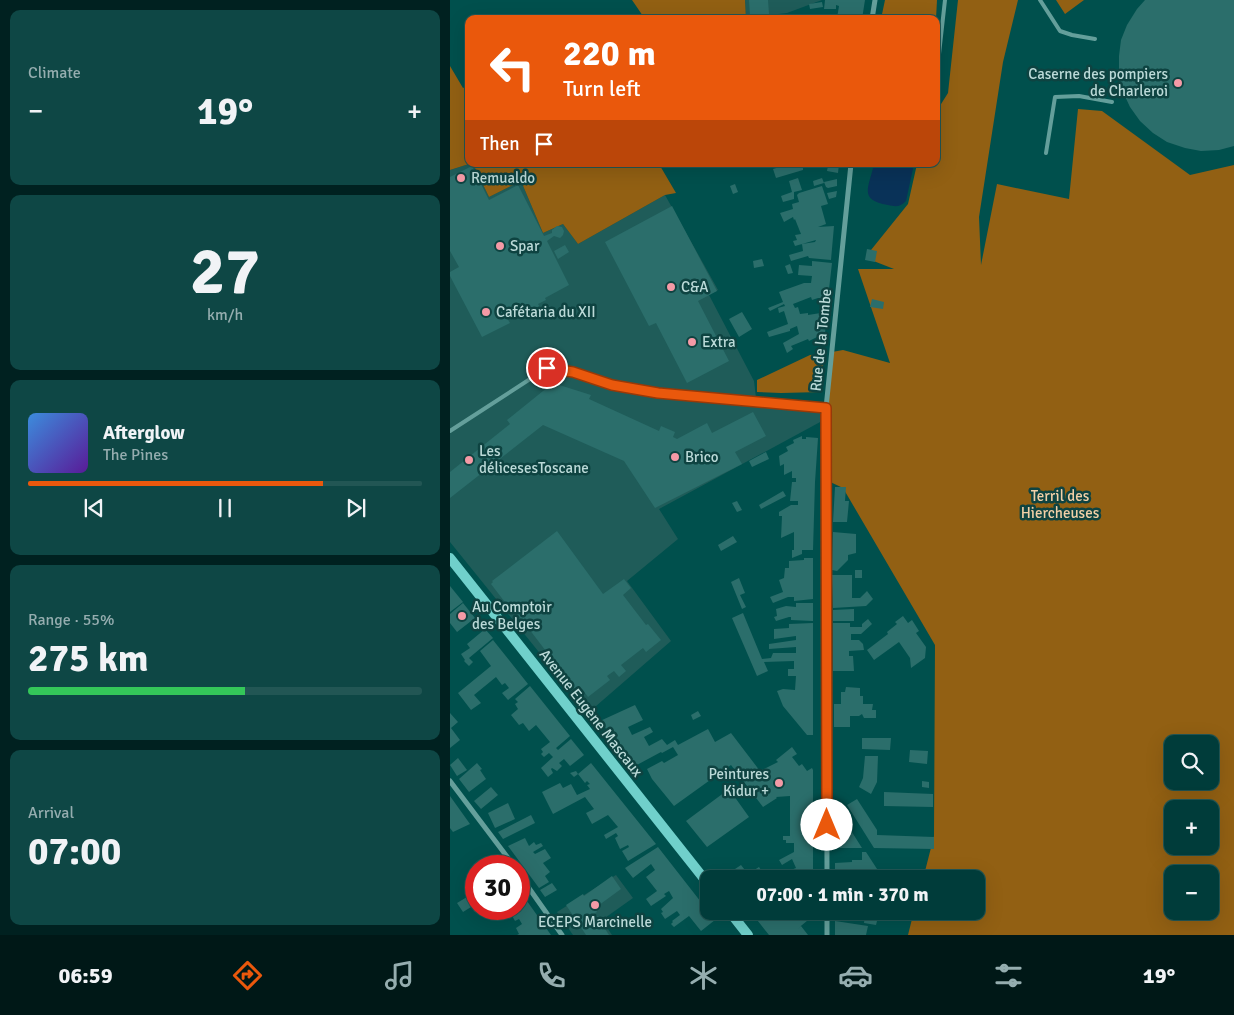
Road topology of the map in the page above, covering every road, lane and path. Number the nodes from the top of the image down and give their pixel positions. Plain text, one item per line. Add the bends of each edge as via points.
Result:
1 (875, 0) edge
2 (945, 0) edge
3 (1040, 0) edge
4 (873, 15) edge
5 (1095, 39) dead end
6 (940, 44) edge
7 (1112, 102) dead end
8 (1046, 152) dead end
9 (852, 167) edge
10 (826, 408) junction
11 (450, 431) edge
12 (450, 558) edge
13 (450, 781) edge
14 (506, 855) edge
15 (827, 870) edge
16 (700, 874) edge
17 (530, 890) edge
18 (736, 920) edge
19 (827, 920) edge
20 (562, 935) edge
21 (748, 935) edge
22 (827, 935) edge

1 - 4 street
2 - 6 lane
3 - 5 lane via 1060,31
7 - 8 lane via 1079,96 1055,97
9 - 10 street, Rue de la Tombe
10 - 11 lane via 658,393 547,368
10 - 15 street, Rue de la Tombe
12 - 16 main road, Avenue Eugène Mascaux
13 - 14 street
17 - 20 street
18 - 21 main road
19 - 22 street

